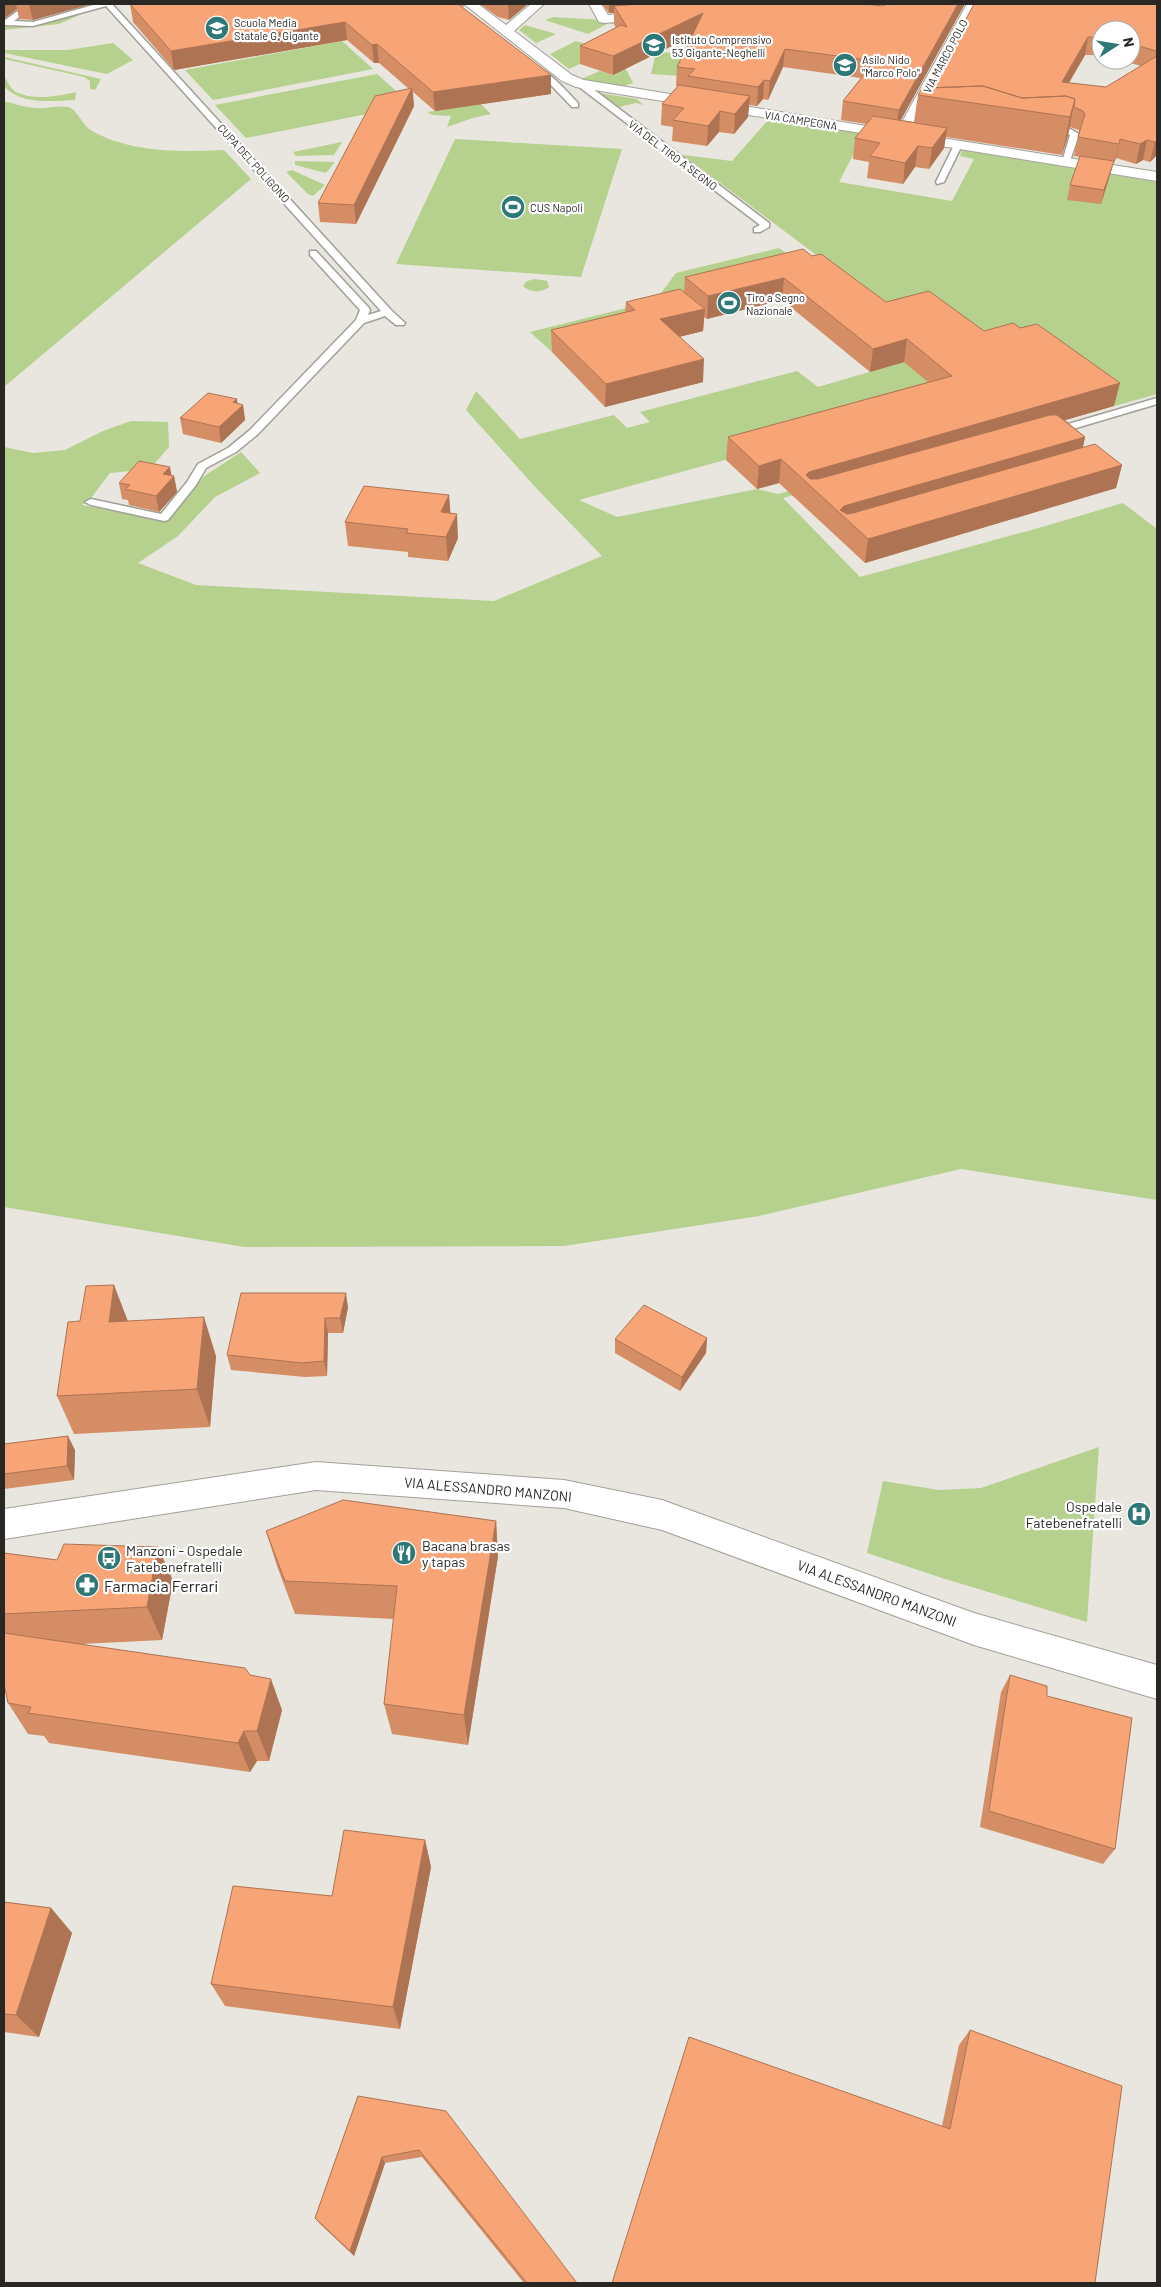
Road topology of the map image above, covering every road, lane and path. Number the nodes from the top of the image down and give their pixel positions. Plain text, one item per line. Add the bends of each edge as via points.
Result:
1 (26, 4) edge
2 (106, 4) edge
3 (470, 4) edge
4 (538, 4) edge
5 (595, 4) edge
6 (973, 4) edge
7 (662, 14) edge
8 (503, 33) junction
9 (523, 60) edge
10 (581, 84) junction
11 (575, 105) dead end
12 (1034, 131) edge
13 (902, 135) junction
14 (958, 145) junction
15 (1066, 162) junction
16 (1157, 177) edge
17 (940, 182) dead end
18 (756, 230) dead end
19 (313, 253) dead end
20 (387, 312) junction
21 (360, 321) junction
22 (400, 323) dead end
23 (1157, 400) edge
24 (1043, 434) edge
25 (91, 502) dead end
26 (4, 1524) edge
27 (1157, 1682) edge

1 - 2 lane via 6,23 33,24
2 - 20 lane, CUPA DEL POLIGONO
3 - 8 street, VIA CAMPEGNA
4 - 8 street
5 - 7 street via 604,19
6 - 13 street, VIA MARCO POLO via 916,121
8 - 10 street, VIA CAMPEGNA via 567,78
9 - 11 lane via 553,82
10 - 13 street, VIA CAMPEGNA
10 - 18 lane, VIA DEL TIRO A SEGNO via 766,225
12 - 15 lane via 1060,128 1075,134
13 - 14 street, VIA CAMPEGNA
14 - 15 street, VIA CAMPEGNA
14 - 17 lane
15 - 16 street, VIA CAMPEGNA
19 - 21 lane via 366,310
20 - 21 lane
20 - 22 lane, CUPA DEL POLIGONO
21 - 25 lane via 254,432 232,450 202,466 164,518
23 - 24 lane
26 - 27 street, VIA ALESSANDRO MANZONI via 316,1476 564,1494 662,1515 974,1629

